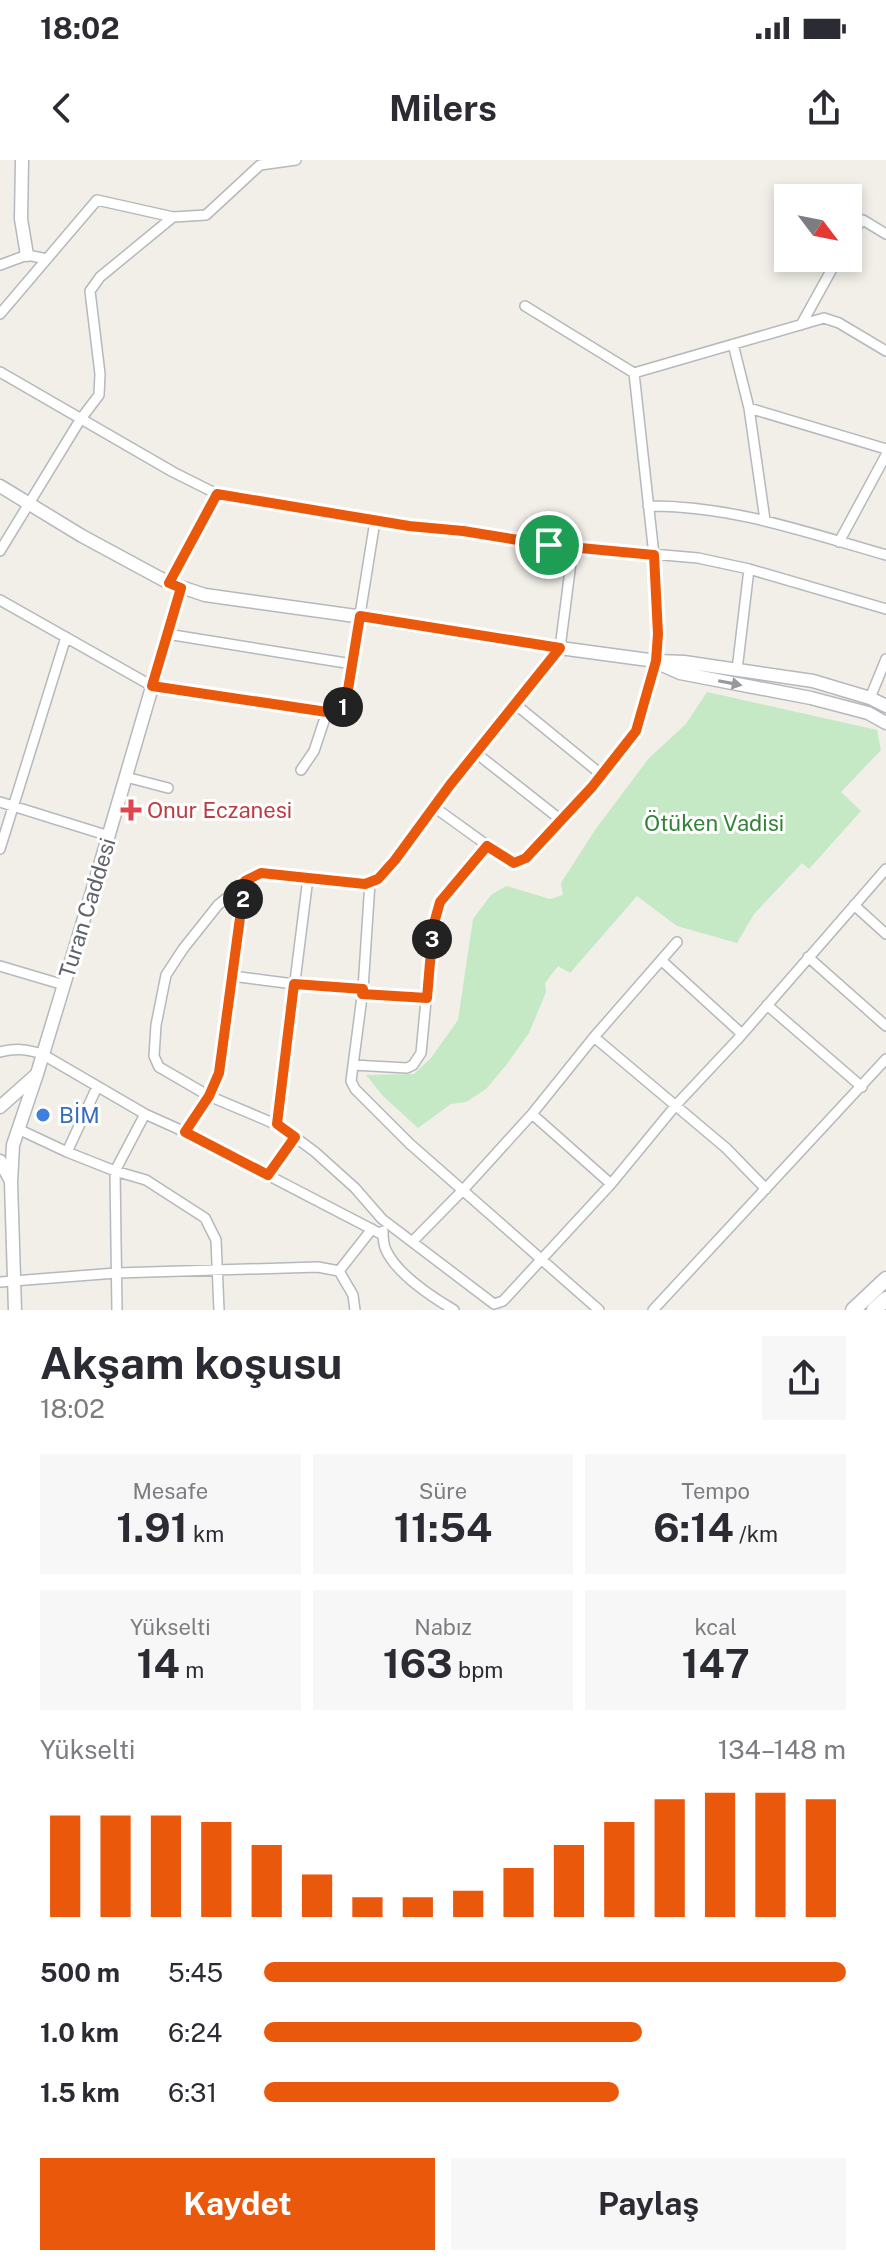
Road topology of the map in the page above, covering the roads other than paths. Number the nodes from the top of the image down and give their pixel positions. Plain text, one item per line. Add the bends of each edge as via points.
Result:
1 (22, 160) edge
2 (296, 160) edge
3 (256, 163) edge
4 (173, 217) junction
5 (862, 221) edge
6 (886, 234) edge
7 (27, 255) junction
8 (47, 259) junction
9 (0, 265) edge
10 (830, 272) edge
11 (525, 306) dead end
12 (0, 314) edge
13 (801, 325) junction
14 (733, 344) junction
15 (886, 351) edge
16 (0, 372) edge
17 (634, 373) junction
18 (749, 408) junction
19 (80, 420) junction
20 (886, 452) edge
21 (0, 486) edge
22 (217, 494) junction
23 (28, 503) junction
24 (648, 506) junction
25 (765, 520) junction
26 (375, 521) junction
27 (839, 542) junction
28 (573, 547) junction
29 (0, 551) edge
30 (654, 555) junction
31 (886, 555) edge
32 (749, 569) junction
33 (175, 586) junction
34 (0, 600) edge
35 (886, 609) edge
36 (360, 616) junction
37 (167, 634) junction
38 (66, 637) junction
39 (560, 648) junction
40 (886, 659) edge
41 (656, 661) junction
42 (352, 664) junction
43 (737, 670) junction
44 (152, 686) junction
45 (870, 698) junction
46 (515, 704) junction
47 (886, 706) edge
48 (327, 712) junction
49 (886, 723) edge
50 (476, 753) junction
51 (301, 770) dead end
52 (602, 775) junction
53 (126, 777) junction
54 (168, 788) dead end
55 (0, 802) edge
56 (12, 806) junction
57 (434, 807) junction
58 (561, 820) junction
59 (109, 836) junction
60 (487, 846) junction
61 (0, 849) edge
62 (886, 869) edge
63 (308, 878) junction
64 (245, 881) junction
65 (370, 882) junction
66 (854, 905) junction
67 (886, 934) edge
68 (677, 942) dead end
69 (808, 957) junction
70 (661, 960) junction
71 (0, 966) edge
72 (232, 976) junction
73 (294, 984) junction
74 (64, 985) junction
75 (362, 992) junction
76 (427, 998) junction
77 (767, 1005) junction
78 (886, 1026) edge
79 (742, 1034) junction
80 (594, 1037) junction
81 (0, 1052) edge
82 (42, 1054) junction
83 (886, 1059) edge
84 (353, 1065) junction
85 (37, 1074) junction
86 (97, 1087) junction
87 (862, 1087) junction
88 (209, 1096) junction
89 (676, 1105) junction
90 (0, 1109) edge
91 (145, 1114) junction
92 (532, 1114) junction
93 (277, 1124) junction
94 (19, 1128) junction
95 (185, 1132) junction
96 (295, 1137) junction
97 (6, 1146) edge
98 (67, 1152) junction
99 (0, 1161) edge
100 (115, 1171) junction
101 (268, 1175) junction
102 (11, 1182) junction
103 (611, 1184) junction
104 (766, 1189) junction
105 (463, 1190) junction
106 (382, 1219) junction
107 (372, 1229) junction
108 (383, 1235) junction
109 (413, 1241) junction
110 (543, 1259) junction
111 (218, 1269) junction
112 (339, 1271) junction
113 (116, 1273) junction
114 (886, 1279) edge
115 (0, 1282) edge
116 (14, 1282) junction
117 (886, 1299) edge
118 (15, 1310) edge
119 (117, 1310) edge
120 (219, 1310) edge
121 (355, 1310) edge
122 (454, 1310) edge
123 (599, 1310) edge
124 (653, 1310) edge
125 (853, 1310) edge
126 (874, 1310) edge

1 - 7 street via 21,219
2 - 3 street
3 - 4 street via 206,215
4 - 8 street via 97,200
4 - 19 street via 90,291 99,395
5 - 6 street
7 - 8 street
7 - 9 street
8 - 12 street
10 - 13 street
11 - 17 street
13 - 14 street
13 - 15 street via 824,318
14 - 17 street
14 - 18 street
16 - 19 street
17 - 24 street
18 - 20 street
18 - 25 street
19 - 22 street
19 - 23 street
20 - 27 street
21 - 23 street
22 - 26 street
22 - 33 street
23 - 29 street
23 - 33 street
24 - 25 street
24 - 30 street
25 - 27 street
26 - 28 street
26 - 36 street
27 - 31 street
28 - 30 street
28 - 39 street
30 - 32 street
30 - 41 street
32 - 35 street
32 - 43 street
33 - 36 street via 242,602
33 - 37 street, Turan Caddesi
34 - 38 street
36 - 39 street
36 - 42 street
37 - 42 street
37 - 44 street, Turan Caddesi
38 - 44 street
38 - 56 street
39 - 41 street
39 - 46 street
40 - 45 street
41 - 43 street
41 -> 49 street via 680,673 811,698
41 - 52 street via 636,731
42 - 48 street via 346,702
43 - 45 street via 813,681
44 - 48 street
44 - 53 street, Turan Caddesi
45 - 47 street
46 - 50 street
46 - 52 street
48 - 51 street via 314,751
50 - 57 street
50 - 58 street
52 - 58 street
53 - 54 street
53 - 59 street, Turan Caddesi
55 - 56 street
56 - 59 street
56 - 61 street
57 - 60 street
57 - 65 street via 395,860
58 - 60 street via 526,858 514,863
59 - 74 street, Turan Caddesi
60 - 76 street via 440,902
62 - 66 street
63 - 64 street via 261,873
63 - 65 street
63 - 73 street
64 - 72 street
64 - 88 street via 218,905 166,975 156,1025 154,1056 159,1067
65 - 75 street
66 - 67 street
66 - 69 street
68 - 70 street
69 - 77 street
69 - 78 street
70 - 79 street
70 - 80 street
71 - 74 street
72 - 73 street
72 - 88 street via 219,1073
73 - 75 street
73 - 93 street
74 - 82 street, Turan Caddesi
75 - 76 street
75 - 84 street
76 - 84 street via 421,1053 413,1065
77 - 79 street
77 - 87 street
79 - 89 street
80 - 89 street
80 - 92 street
81 - 82 street via 16,1048
82 - 85 street, Turan Caddesi
82 - 86 street
83 - 87 street
84 - 105 street via 355,1089
85 - 90 street
85 - 94 street, Turan Caddesi
86 - 91 street
86 - 98 street
87 - 104 street
88 - 93 street
88 - 95 street
89 - 103 street
89 - 104 street
90 - 94 street via 11,1114
91 - 95 street
91 - 100 street
92 - 103 street
92 - 105 street
93 - 96 street
94 - 97 street, Turan Caddesi
94 - 98 street
95 - 101 street
96 - 101 street
96 - 106 street via 355,1188
97 - 102 street, Turan Caddesi
98 - 100 street
99 - 102 street, Turan Caddesi
100 - 111 street via 146,1180 205,1218 216,1240
100 - 113 street
101 - 107 street
102 - 116 street, Turan Caddesi
103 - 110 street
104 - 124 street
105 - 109 street
105 - 110 street
106 - 108 street
106 - 109 street
107 - 108 street
107 - 112 street
108 - 122 street via 392,1260 429,1295
109 - 110 street via 494,1304
110 - 123 street
111 - 112 street
111 - 113 street
111 - 120 street
112 - 121 street
113 - 116 street
113 - 119 street
114 - 125 main road
115 - 116 street
116 - 118 street, Turan Caddesi
117 - 126 main road

